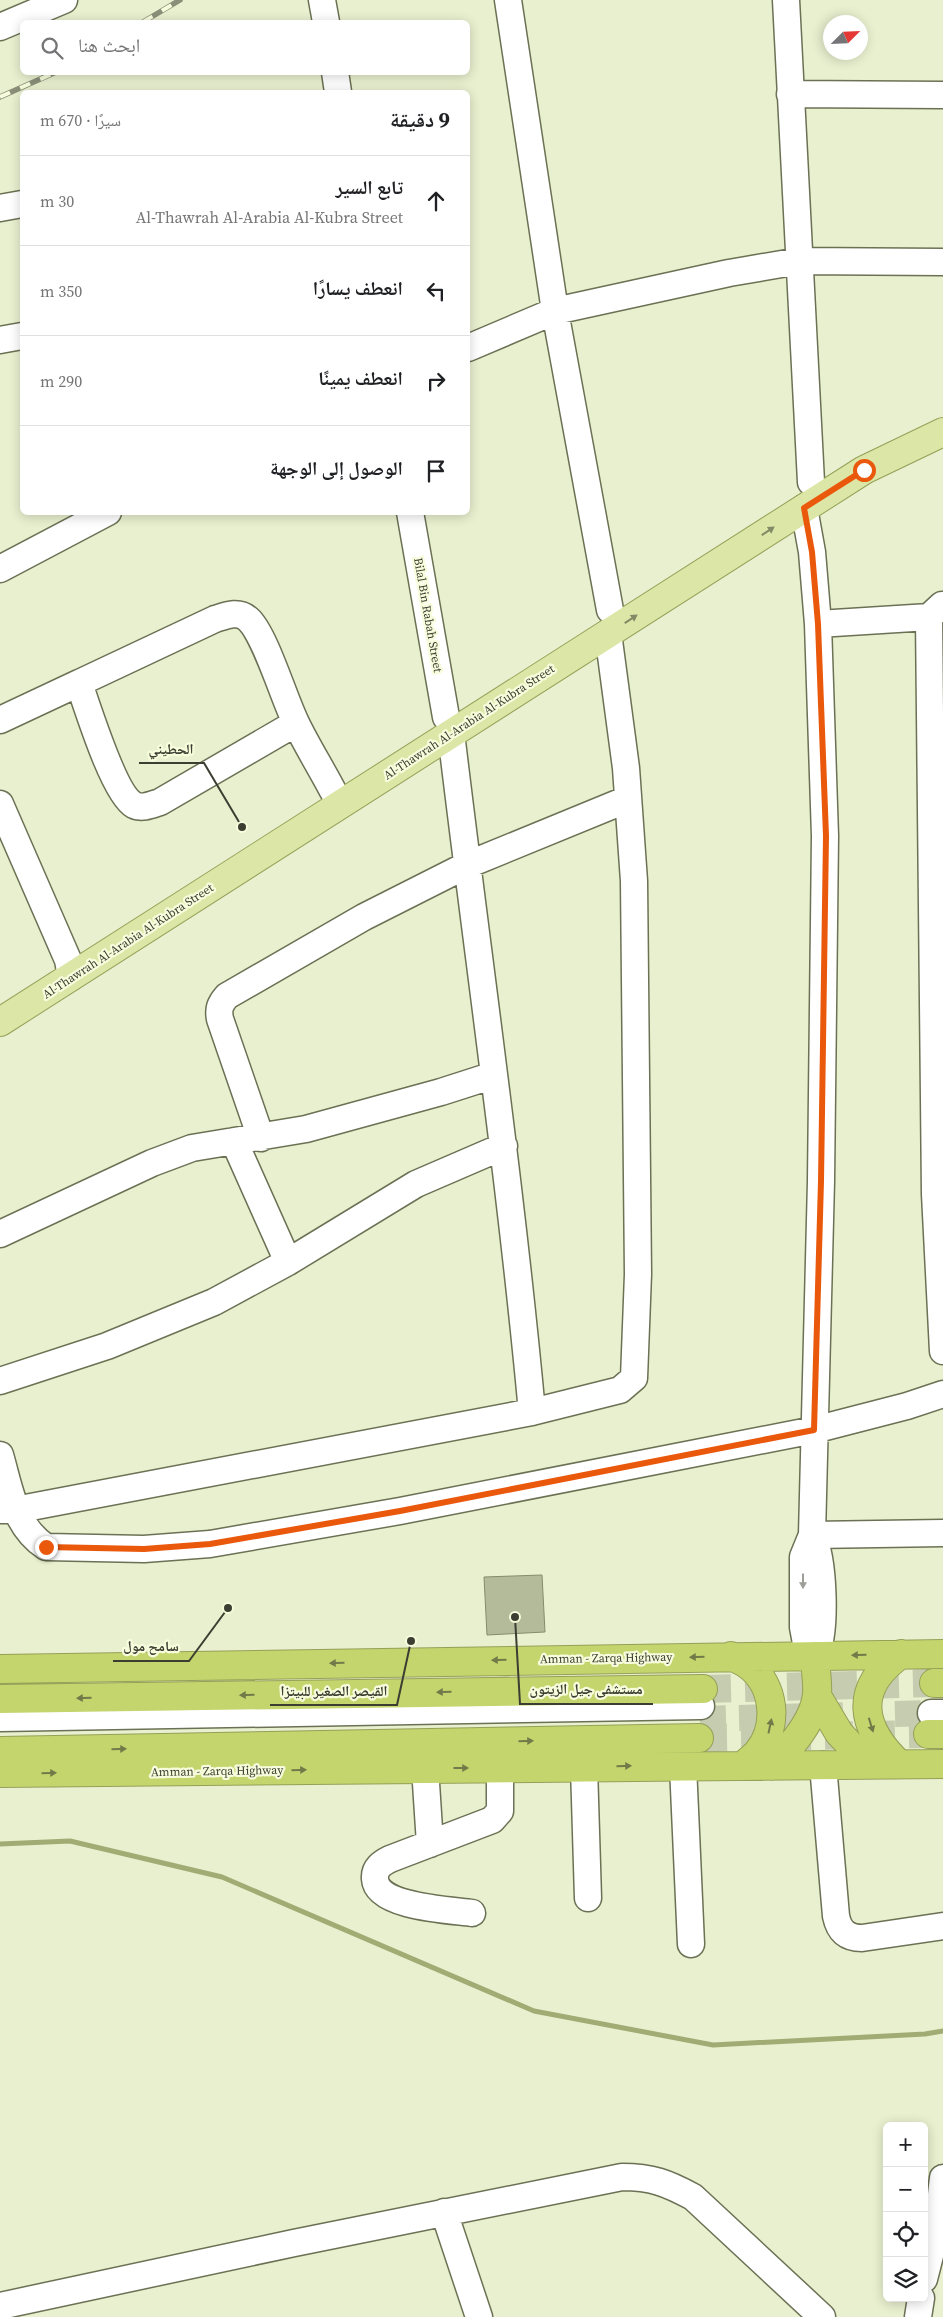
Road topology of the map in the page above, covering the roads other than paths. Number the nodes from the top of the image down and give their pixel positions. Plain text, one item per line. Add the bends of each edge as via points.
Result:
1 (64, 0) edge
2 (322, 0) edge
3 (508, 0) edge
4 (786, 0) edge
5 (326, 20) edge
6 (0, 27) edge
7 (335, 75) edge
8 (338, 90) edge
9 (790, 94) junction
10 (943, 95) edge
11 (20, 204) edge
12 (0, 208) edge
13 (799, 262) junction
14 (943, 262) edge
15 (555, 311) junction
16 (20, 336) edge
17 (0, 340) edge
18 (470, 347) edge
19 (943, 416) edge
20 (943, 432) edge
21 (808, 495) junction
22 (102, 515) edge
23 (411, 515) edge
24 (0, 569) edge
25 (936, 611) edge
26 (609, 622) junction
27 (818, 624) junction
28 (79, 683) junction
29 (0, 720) edge
30 (296, 723) junction
31 (448, 725) junction
32 (333, 791) junction
33 (628, 799) junction
34 (0, 804) edge
35 (937, 807) edge
36 (467, 866) junction
37 (938, 936) edge
38 (70, 969) junction
39 (0, 1002) edge
40 (0, 1022) edge
41 (939, 1065) edge
42 (494, 1075) junction
43 (260, 1138) junction
44 (234, 1141) junction
45 (504, 1146) junction
46 (939, 1193) edge
47 (0, 1234) edge
48 (288, 1262) junction
49 (943, 1351) edge
50 (0, 1381) edge
51 (943, 1394) edge
52 (532, 1412) junction
53 (814, 1430) junction
54 (0, 1455) edge
55 (8, 1510) edge
56 (943, 1533) edge
57 (812, 1535) junction
58 (901, 1654) junction
59 (943, 1654) edge
60 (731, 1656) junction
61 (815, 1656) junction
62 (0, 1668) edge
63 (817, 1696) junction
64 (0, 1699) edge
65 (701, 1713) junction
66 (0, 1718) edge
67 (0, 1731) edge
68 (868, 1764) junction
69 (899, 1764) junction
70 (943, 1764) edge
71 (744, 1765) junction
72 (823, 1765) junction
73 (683, 1766) junction
74 (772, 1766) junction
75 (584, 1767) junction
76 (1, 1768) edge
77 (425, 1768) junction
78 (500, 1768) junction
79 (430, 1844) junction
80 (588, 1898) dead end
81 (472, 1913) dead end
82 (943, 1926) edge
83 (691, 1944) dead end
84 (943, 2178) edge
85 (444, 2212) junction
86 (940, 2227) edge
87 (928, 2266) edge
88 (920, 2302) edge
89 (0, 2306) edge
90 (479, 2317) edge
91 (822, 2317) edge
92 (918, 2317) edge

1 - 6 street
2 - 5 street
3 - 15 street
4 - 9 street
7 - 8 street
9 - 10 street
9 - 13 street
11 - 12 street
13 - 14 street
13 - 15 street via 691,280
13 - 21 street
15 - 18 street
15 - 26 street
16 - 17 street
19 - 21 main road, Al-Thawrah Al-Arabia Al-Kubra Street via 885,442
20 - 21 main road, Al-Thawrah Al-Arabia Al-Kubra Street
21 - 26 main road, Al-Thawrah Al-Arabia Al-Kubra Street
21 - 27 street
22 - 24 street
23 - 31 street, Bilal Bin Rabah Street
25 - 27 street
25 - 35 street
26 - 31 main road, Al-Thawrah Al-Arabia Al-Kubra Street
26 - 33 street
27 - 53 street via 826,900
28 - 29 street
28 - 30 street via 215,619 240,615 247,618 259,636
28 - 30 street via 122,792 129,801 142,807 160,802
30 - 32 street
31 - 32 main road, Al-Thawrah Al-Arabia Al-Kubra Street
31 - 36 street, Bilal Bin Rabah Street
31 - 38 main road, Al-Thawrah Al-Arabia Al-Kubra Street
32 - 38 main road, Al-Thawrah Al-Arabia Al-Kubra Street
33 - 36 street
33 - 52 street via 634,901 638,1274 634,1378 620,1390
34 - 38 street
35 - 37 street
36 - 42 street, Bilal Bin Rabah Street
36 - 43 street via 364,917 256,978 221,1003 220,1019
37 - 41 street
38 - 39 main road, Al-Thawrah Al-Arabia Al-Kubra Street
38 - 40 main road, Al-Thawrah Al-Arabia Al-Kubra Street
41 - 46 street
42 - 43 street via 378,1110
42 - 45 street, Bilal Bin Rabah Street
43 - 44 street
44 - 47 street via 192,1148 152,1163
44 - 48 street
45 - 48 street via 416,1184
45 - 52 street, Bilal Bin Rabah Street
46 - 49 street
48 - 50 street via 214,1302 107,1346
51 - 53 street
52 - 55 street
53 - 55 street via 400,1511 210,1544 144,1549 46,1547 34,1539
53 - 57 street
54 - 55 street
56 - 57 street
57 - 61 street via 820,1558 822,1626 821,1642
58 - 59 highway, Amman - Zarqa Highway
58 -> 61 highway, Amman - Zarqa Highway
58 -> 69 highway via 885,1665 874,1681 868,1699 868,1719 875,1737
60 - 61 highway, Amman - Zarqa Highway
60 -> 62 highway, Amman - Zarqa Highway
71 -> 60 highway via 758,1752 768,1735 772,1716 770,1697 762,1679 748,1665
61 - 63 highway
63 - 68 highway via 839,1733
63 - 74 highway via 800,1734
65 -> 64 highway
65 - 66 street
65 - 67 street via 348,1730
76 -> 65 highway, Amman - Zarqa Highway
68 - 69 highway, Amman - Zarqa Highway
68 - 72 highway, Amman - Zarqa Highway
69 - 70 highway, Amman - Zarqa Highway
71 - 73 highway, Amman - Zarqa Highway
71 - 74 highway, Amman - Zarqa Highway
72 - 74 highway, Amman - Zarqa Highway
72 - 82 street via 836,1916 841,1931 854,1938 862,1938
75 -> 73 highway, Amman - Zarqa Highway
73 - 83 street
75 - 78 highway, Amman - Zarqa Highway
75 - 80 street
76 -> 77 highway, Amman - Zarqa Highway
77 -> 78 highway, Amman - Zarqa Highway
77 - 79 street
78 - 79 street via 497,1816
79 - 81 street via 384,1862 375,1873 377,1888 399,1901 416,1906
84 - 86 street
85 - 89 street
85 - 90 street
85 - 91 street via 622,2177 644,2177 671,2185 693,2197
86 - 87 street
88 - 92 street

